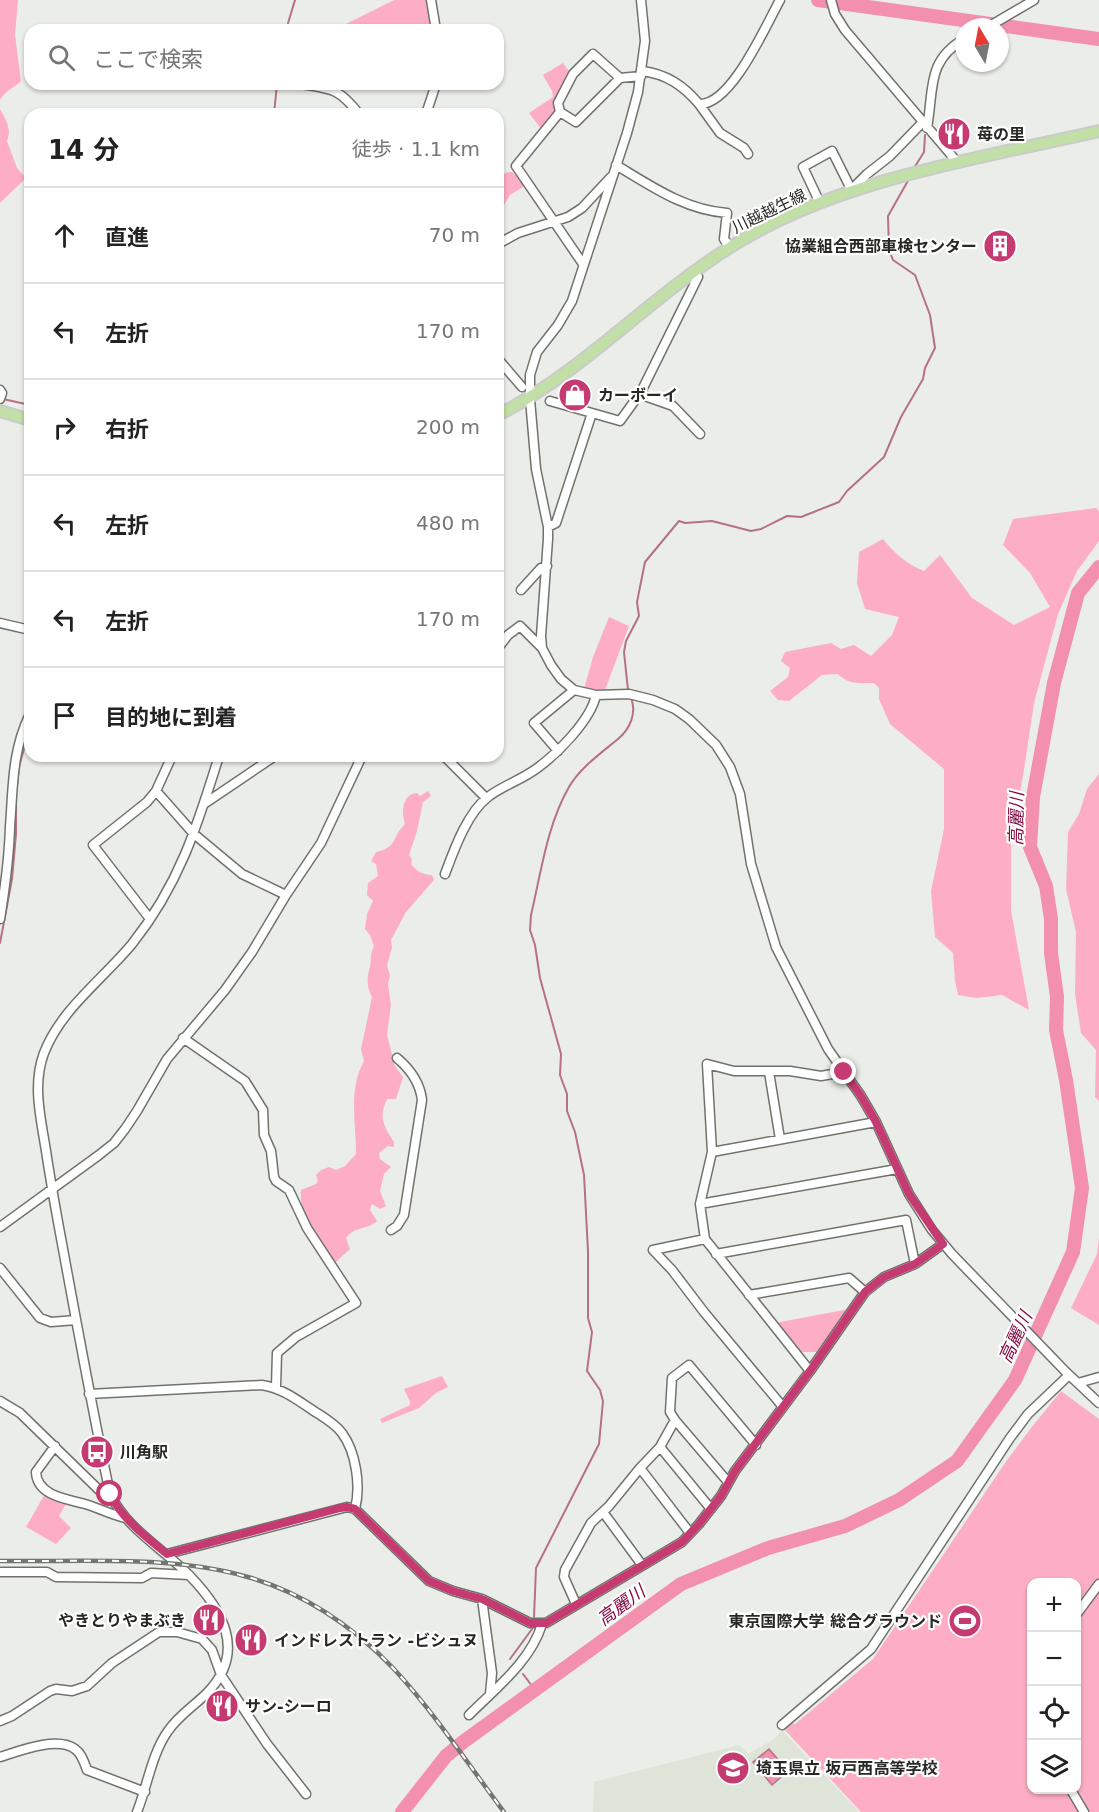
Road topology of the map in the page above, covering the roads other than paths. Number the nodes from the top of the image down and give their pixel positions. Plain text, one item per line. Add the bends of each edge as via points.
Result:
1 (430, 0) edge
2 (642, 0) edge
3 (831, 0) edge
4 (1034, 0) edge
5 (780, 1) edge
6 (1005, 18) edge
7 (435, 24) edge
8 (955, 45) edge
9 (641, 73) junction
10 (620, 78) junction
11 (328, 90) edge
12 (434, 90) edge
13 (699, 104) junction
14 (354, 108) edge
15 (428, 108) edge
16 (560, 112) junction
17 (925, 125) junction
18 (1099, 131) edge
19 (748, 154) dead end
20 (958, 163) junction
21 (616, 165) junction
22 (612, 176) junction
23 (850, 191) junction
24 (820, 203) junction
25 (553, 222) junction
26 (504, 241) edge
27 (730, 247) junction
28 (583, 264) junction
29 (692, 272) junction
30 (504, 366) edge
31 (522, 387) dead end
32 (0, 390) edge
33 (639, 394) junction
34 (0, 399) edge
35 (530, 399) junction
36 (550, 401) dead end
37 (0, 411) edge
38 (504, 412) edge
39 (592, 413) junction
40 (24, 418) edge
41 (700, 434) dead end
42 (548, 527) junction
43 (547, 566) junction
44 (521, 590) dead end
45 (0, 623) edge
46 (24, 629) edge
47 (504, 640) edge
48 (542, 648) junction
49 (574, 690) junction
50 (596, 694) junction
51 (24, 725) edge
52 (558, 751) junction
53 (169, 762) edge
54 (217, 762) edge
55 (267, 762) edge
56 (359, 762) edge
57 (450, 762) edge
58 (156, 791) junction
59 (486, 798) junction
60 (204, 804) junction
61 (194, 834) junction
62 (445, 874) dead end
63 (286, 895) junction
64 (0, 919) edge
65 (150, 919) junction
66 (183, 1038) junction
67 (397, 1058) dead end
68 (769, 1072) junction
69 (844, 1072) junction
70 (876, 1122) junction
71 (780, 1139) junction
72 (712, 1152) junction
73 (897, 1168) junction
74 (52, 1191) junction
75 (700, 1204) junction
76 (0, 1227) edge
77 (391, 1230) dead end
78 (705, 1239) junction
79 (943, 1244) junction
80 (716, 1254) junction
81 (915, 1264) junction
82 (0, 1268) edge
83 (865, 1292) junction
84 (748, 1295) junction
85 (76, 1320) junction
86 (810, 1371) junction
87 (1069, 1375) junction
88 (1099, 1377) edge
89 (1078, 1383) junction
90 (276, 1387) junction
91 (89, 1394) junction
92 (0, 1401) edge
93 (1099, 1403) edge
94 (783, 1407) junction
95 (675, 1420) junction
96 (756, 1445) junction
97 (54, 1446) junction
98 (660, 1447) junction
99 (640, 1468) junction
100 (728, 1482) junction
101 (110, 1494) junction
102 (355, 1509) junction
103 (711, 1509) junction
104 (603, 1512) junction
105 (126, 1518) junction
106 (690, 1533) junction
107 (167, 1554) junction
108 (642, 1565) junction
109 (0, 1572) edge
110 (189, 1575) junction
111 (1099, 1584) edge
112 (482, 1599) junction
113 (576, 1604) junction
114 (1081, 1609) edge
115 (542, 1624) junction
116 (221, 1676) junction
117 (490, 1694) junction
118 (469, 1715) dead end
119 (0, 1721) edge
120 (782, 1725) dead end
121 (0, 1757) edge
122 (145, 1792) junction
123 (306, 1794) dead end
124 (1073, 1794) edge
125 (137, 1812) edge
126 (1084, 1812) edge

1 - 7 street
2 - 9 street via 645,41
3 - 17 street via 845,30
4 - 6 street
5 - 13 street via 744,68 717,99
8 - 17 street via 934,72
9 - 10 street
9 - 13 street via 659,73 677,82
9 - 21 street
10 - 16 street via 576,122
10 - 16 street via 593,54 573,74 558,103
11 - 14 street via 338,92
12 - 15 street
13 - 19 street via 720,133
16 - 25 street via 516,166
17 - 20 street
17 - 23 street
18 - 20 main road, 川越越生線
20 - 23 main road, 川越越生線
21 - 22 street
21 - 27 street via 669,198 727,213 724,239
22 - 25 street via 582,208
22 - 28 street
23 - 24 main road, 川越越生線
23 - 24 street via 832,151 803,167
24 - 27 main road, 川越越生線
25 - 26 street
25 - 28 street
27 - 29 main road, 川越越生線
28 - 35 street via 572,301 531,365
29 - 33 street via 698,277
29 - 35 main road, 川越越生線
30 - 31 street
32 - 34 street
33 - 39 street via 620,421
33 - 41 street via 674,406
35 - 38 main road, 川越越生線
35 - 42 street via 536,469
36 - 39 street
37 - 40 main road
39 - 42 street via 557,520
42 - 43 street
43 - 44 street
43 - 48 street
45 - 46 street
47 - 48 street via 520,626
48 - 49 street via 561,680
49 - 50 street
49 - 52 street via 534,723
50 - 52 street via 591,709
50 - 69 street via 641,696 675,709 716,745 740,794 751,864 776,947 828,1049
51 - 64 street via 13,769
52 - 59 street via 536,770
53 - 58 street
54 - 60 street
55 - 60 street
56 - 63 street via 321,843
57 - 59 street
58 - 61 street
58 - 65 street via 93,845
59 - 62 street via 459,837
60 - 61 street
61 - 63 street via 242,874
61 - 65 street via 172,884
63 - 66 street via 225,990
65 - 74 street via 57,1028 44,1053 38,1096
66 - 74 street via 114,1143
66 - 90 street via 245,1081 263,1110 264,1135 276,1181 289,1190 307,1228 356,1303 296,1337 277,1353
67 - 77 street via 421,1090 422,1100 404,1215
68 - 69 street via 820,1076
68 - 71 street
68 - 72 street via 734,1071 707,1064
69 - 70 street
70 - 71 street
70 - 73 street
71 - 72 street
72 - 75 street
73 - 75 street
73 - 79 street via 909,1194
74 - 76 street
74 - 85 street
75 - 78 street
78 - 80 street
78 - 94 street via 653,1250
79 - 81 street
79 - 87 street
80 - 81 street via 906,1220
80 - 84 street
81 - 83 street via 884,1277
82 - 85 street via 40,1318 51,1322
83 - 84 street via 849,1278
83 - 86 street
84 - 86 street
85 - 91 street
86 - 94 street
87 - 89 street
87 - 120 street via 1028,1414 1010,1438 871,1649
88 - 89 street
89 - 93 street
90 - 91 street
90 - 102 street via 342,1433 354,1461
91 - 101 street
92 - 97 street via 20,1413
94 - 96 street
95 - 96 street via 670,1412 672,1378 689,1365
95 - 98 street
95 - 100 street
96 - 100 street
97 - 101 street via 99,1490
97 - 105 street via 36,1472 45,1489 55,1497
98 - 99 street
98 - 103 street
99 - 104 street
99 - 106 street
100 - 103 street
101 - 105 street
102 - 107 street via 340,1508
102 - 112 street via 429,1581
103 - 106 street
104 - 108 street
104 - 113 street via 591,1523 564,1570
105 - 107 street
106 - 108 street via 682,1542
107 - 110 street
108 - 113 street
109 - 110 street via 46,1572 56,1577
110 - 116 street via 224,1624 229,1643
111 - 114 street
112 - 115 street via 530,1623
112 - 117 street via 492,1673
113 - 115 street
115 - 117 street via 536,1641 507,1680
116 - 119 street via 212,1650 202,1639 159,1632 112,1663 87,1686 72,1691 50,1690
116 - 122 street via 166,1734
116 - 123 street
117 - 118 street
121 - 122 street via 45,1744 65,1745 81,1755 87,1770
122 - 125 street
124 - 126 street

